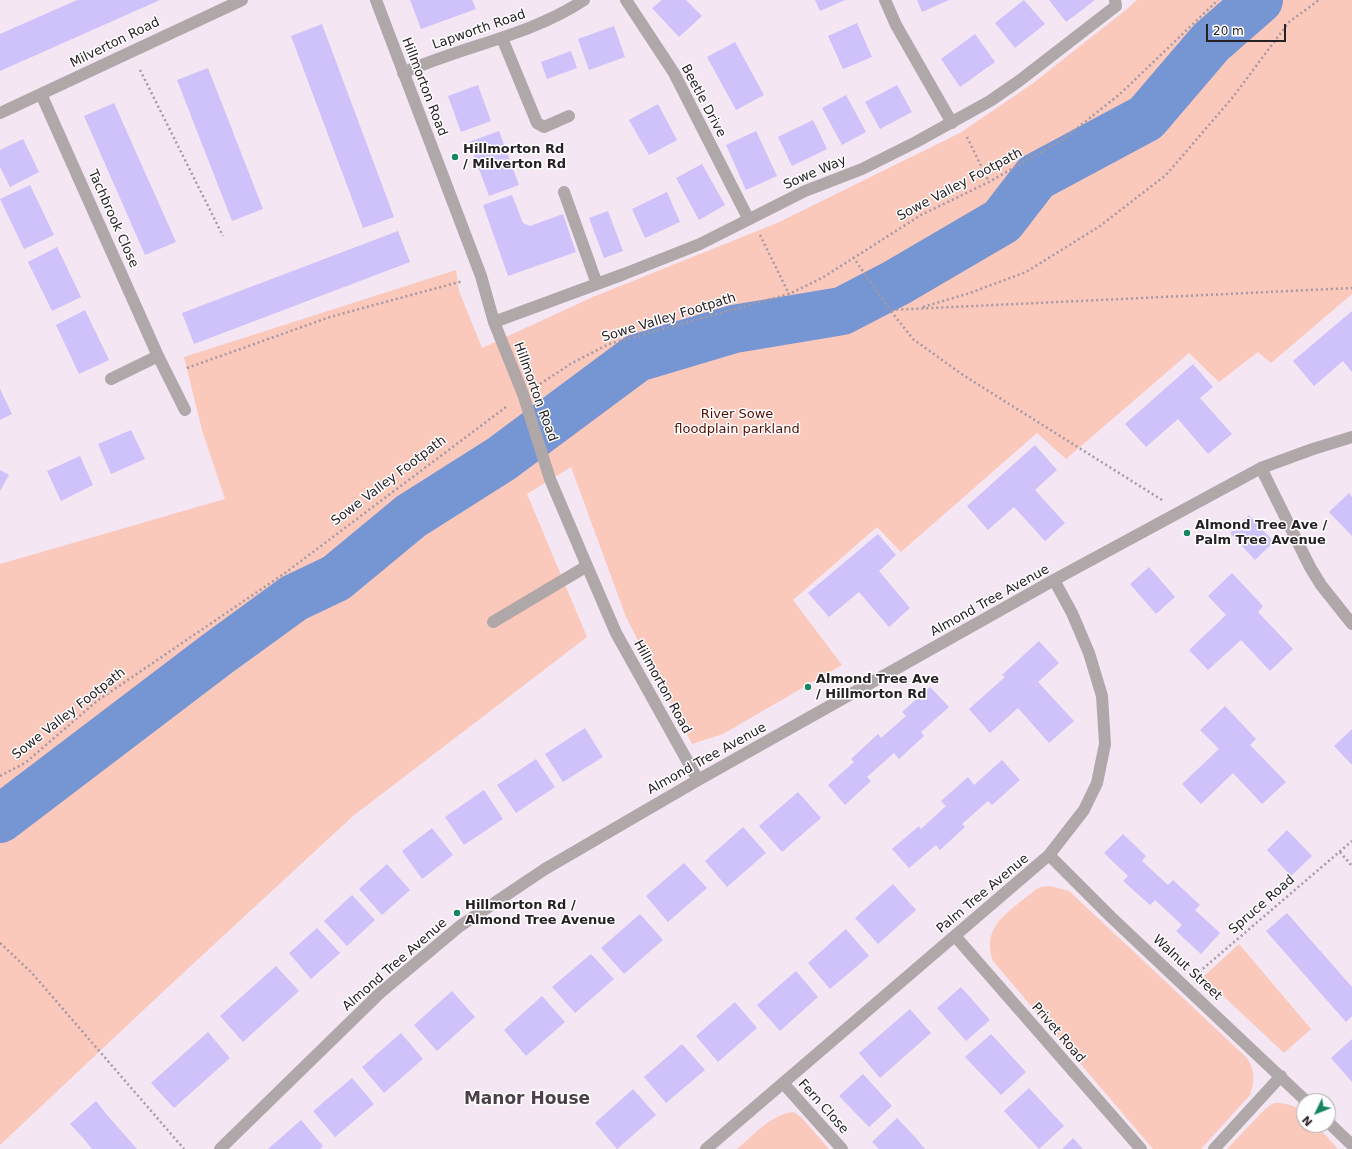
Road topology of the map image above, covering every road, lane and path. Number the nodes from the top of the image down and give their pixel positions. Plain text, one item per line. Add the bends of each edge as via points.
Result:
1 (242, 0) edge
2 (376, 0) edge
3 (584, 0) edge
4 (626, 0) edge
5 (885, 0) edge
6 (1115, 0) edge
7 (1218, 0) edge
8 (1319, 0) edge
9 (502, 38) junction
10 (131, 51) junction
11 (403, 73) junction
12 (42, 94) junction
13 (0, 112) edge
14 (569, 116) dead end
15 (952, 123) junction
16 (989, 182) junction
17 (564, 192) dead end
18 (748, 218) junction
19 (223, 236) dead end
20 (853, 257) junction
21 (481, 276) junction
22 (597, 284) junction
23 (1352, 288) edge
24 (789, 294) junction
25 (918, 309) junction
26 (890, 310) junction
27 (494, 322) junction
28 (158, 356) junction
29 (187, 368) dead end
30 (110, 380) dead end
31 (523, 394) junction
32 (185, 410) dead end
33 (1352, 437) edge
34 (1261, 468) junction
35 (1172, 516) junction
36 (587, 566) junction
37 (1054, 580) junction
38 (493, 622) dead end
39 (1352, 624) edge
40 (0, 776) edge
41 (698, 780) junction
42 (1352, 841) edge
43 (1340, 852) junction
44 (1049, 855) junction
45 (1352, 866) edge
46 (955, 936) junction
47 (0, 943) edge
48 (1185, 985) junction
49 (1281, 1076) junction
50 (783, 1083) junction
51 (1298, 1093) edge
52 (1336, 1130) edge
53 (1352, 1145) edge
54 (184, 1149) edge
55 (220, 1149) edge
56 (706, 1149) edge
57 (842, 1149) edge
58 (1140, 1149) edge
59 (1214, 1149) edge

1 - 10 street, Milverton Road
2 - 11 street, Hillmorton Road
3 - 9 street, Lapworth Road via 568,11
4 - 18 street, Beetle Drive via 674,73
5 - 15 street via 896,25
6 - 15 street, Sowe Way via 1116,6 1019,81
7 - 16 path, Sowe Valley Footpath via 1120,94 1068,136
8 - 25 path via 1289,22 1233,96 1166,175 1100,226 1026,272
9 - 11 street, Lapworth Road via 422,64
9 - 14 street via 536,122 544,126
10 - 12 street, Milverton Road
10 - 19 path
11 - 21 street, Hillmorton Road
12 - 13 street, Milverton Road
12 - 28 street, Tachbrook Close
15 - 16 path via 964,132
15 - 18 street, Sowe Way via 862,169 805,191
16 - 20 path, Sowe Valley Footpath via 921,215
17 - 22 street
18 - 22 street, Sowe Way via 700,244
18 - 24 path via 757,229
20 - 24 path, Sowe Valley Footpath via 822,278
20 - 26 path
21 - 27 street, Hillmorton Road
21 - 29 path via 330,317
22 - 27 street, Sowe Way
23 - 25 path
24 - 31 path, Sowe Valley Footpath via 609,344 572,363
25 - 26 path
26 - 35 path via 913,339 963,375 1162,500
27 - 31 street, Hillmorton Road
28 - 30 street
28 - 32 street, Tachbrook Close
31 - 36 street, Hillmorton Road via 550,479
31 - 40 path, Sowe Valley Footpath via 285,573 97,701 25,763
33 - 34 street, Almond Tree Avenue
34 - 35 street, Almond Tree Avenue
34 - 39 street via 1314,572
35 - 37 street, Almond Tree Avenue
36 - 38 street
36 - 41 street, Hillmorton Road via 616,633
37 - 41 street, Almond Tree Avenue
37 - 44 street, Palm Tree Avenue via 1089,653 1102,696 1105,744 1097,783 1084,810
41 - 55 street, Almond Tree Avenue via 545,869 460,926 380,993
42 - 43 path, Spruce Road
43 - 45 path
43 - 48 path, Spruce Road
44 - 46 street, Palm Tree Avenue
44 - 48 street, Walnut Street
46 - 50 street, Palm Tree Avenue
46 - 58 street, Privet Road
47 - 54 path via 31,972
48 - 49 street, Walnut Street
49 - 51 street, Walnut Street
49 - 59 street
50 - 56 street, Palm Tree Avenue
50 - 57 street, Fern Close
52 - 53 street

